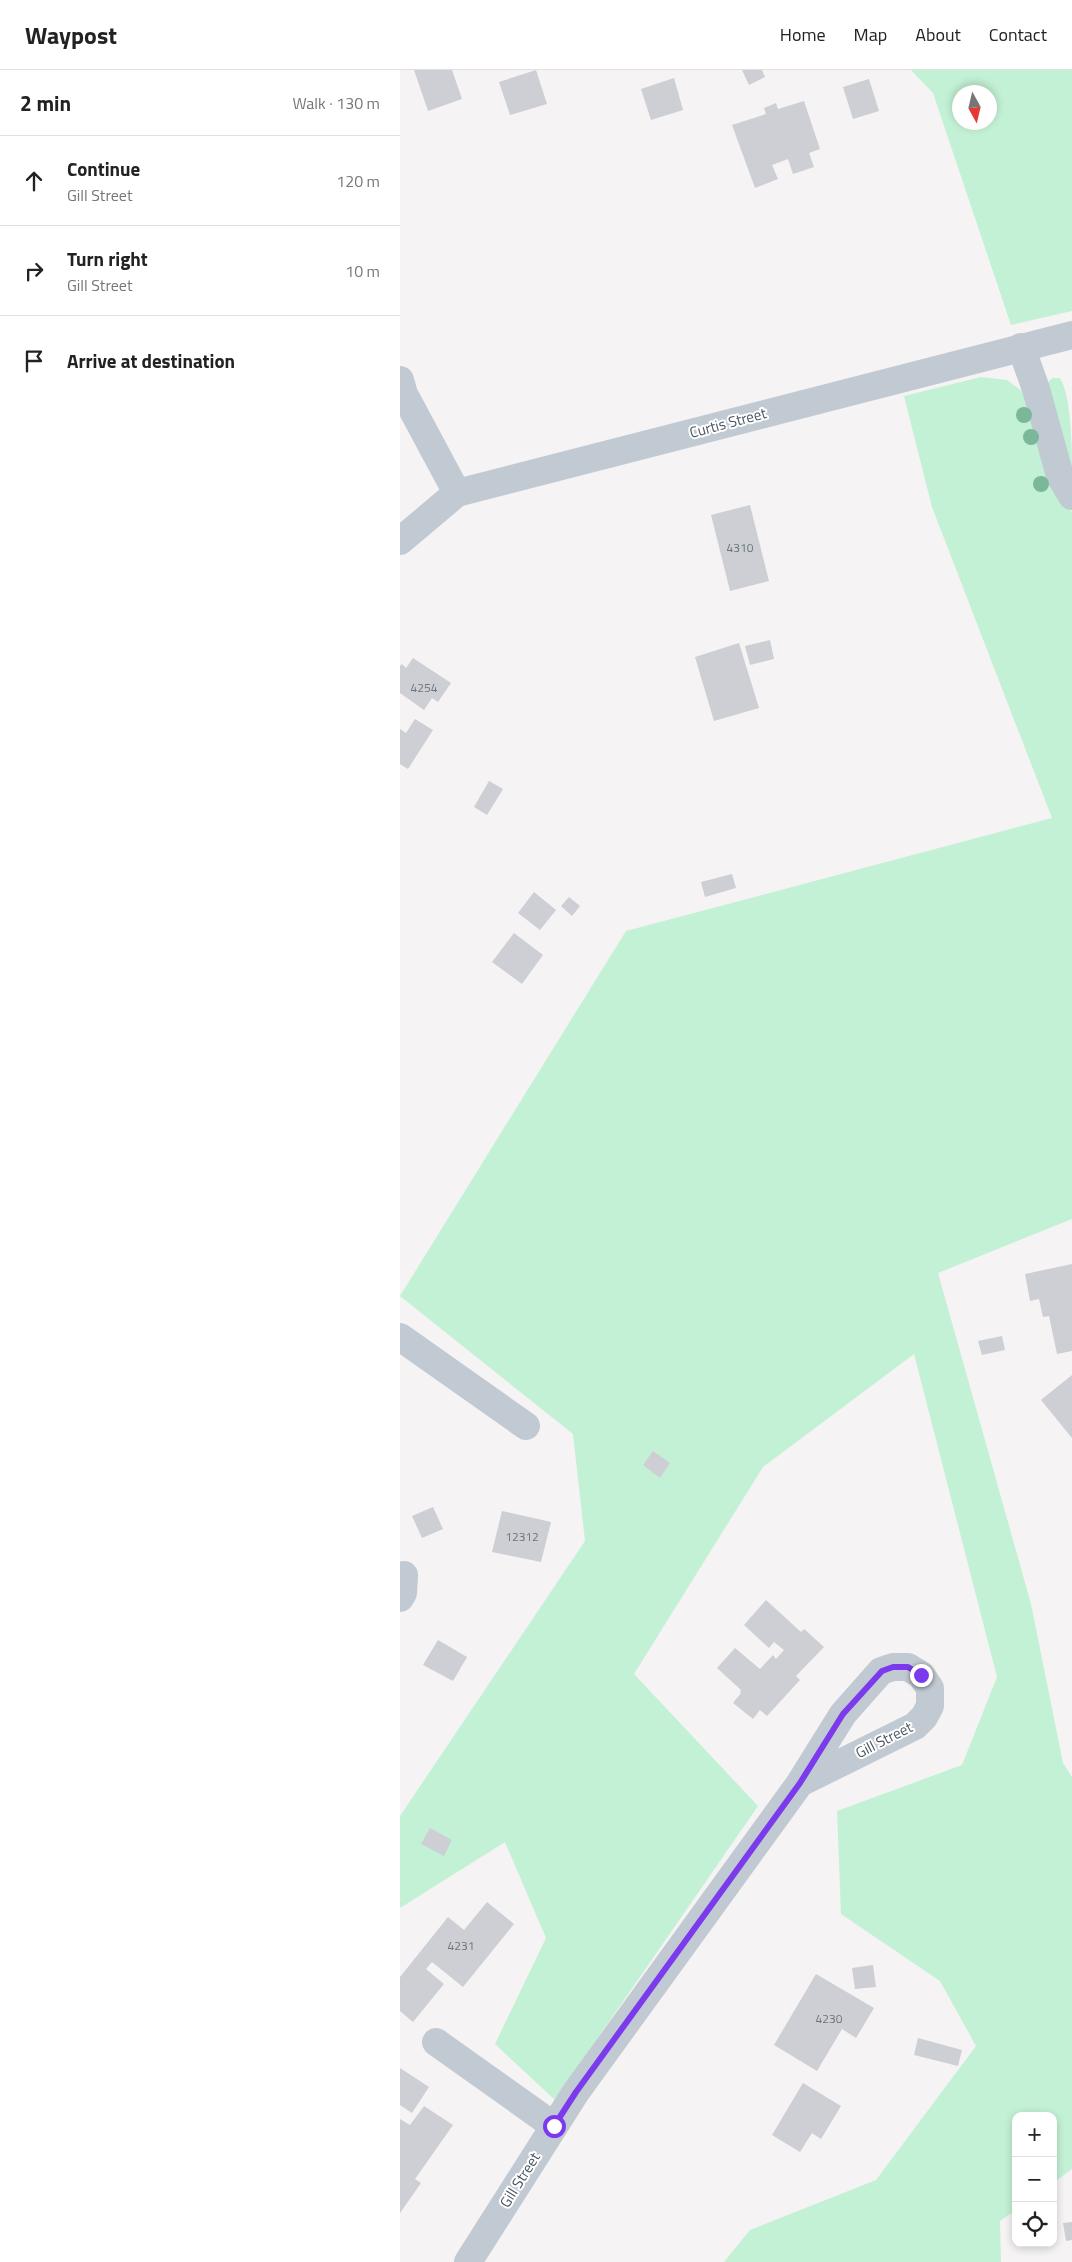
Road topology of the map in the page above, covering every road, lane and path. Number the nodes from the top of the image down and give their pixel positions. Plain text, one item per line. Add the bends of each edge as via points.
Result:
1 (1072, 335) edge
2 (1022, 347) junction
3 (400, 380) edge
4 (457, 493) junction
5 (1072, 496) edge
6 (400, 541) edge
7 (400, 1337) edge
8 (526, 1426) dead end
9 (800, 1783) junction
10 (436, 2042) dead end
11 (554, 2126) junction
12 (468, 2262) edge

1 - 2 street, Curtis Street
2 - 4 street, Curtis Street
2 - 5 street via 1060,476
3 - 4 street via 404,394
4 - 6 street, Curtis Street
7 - 8 street
9 - 9 street, Gill Street via 843,1714 882,1671 908,1667 921,1675 930,1688 930,1706 915,1726
9 - 11 street, Gill Street
10 - 11 street
11 - 12 street, Gill Street

